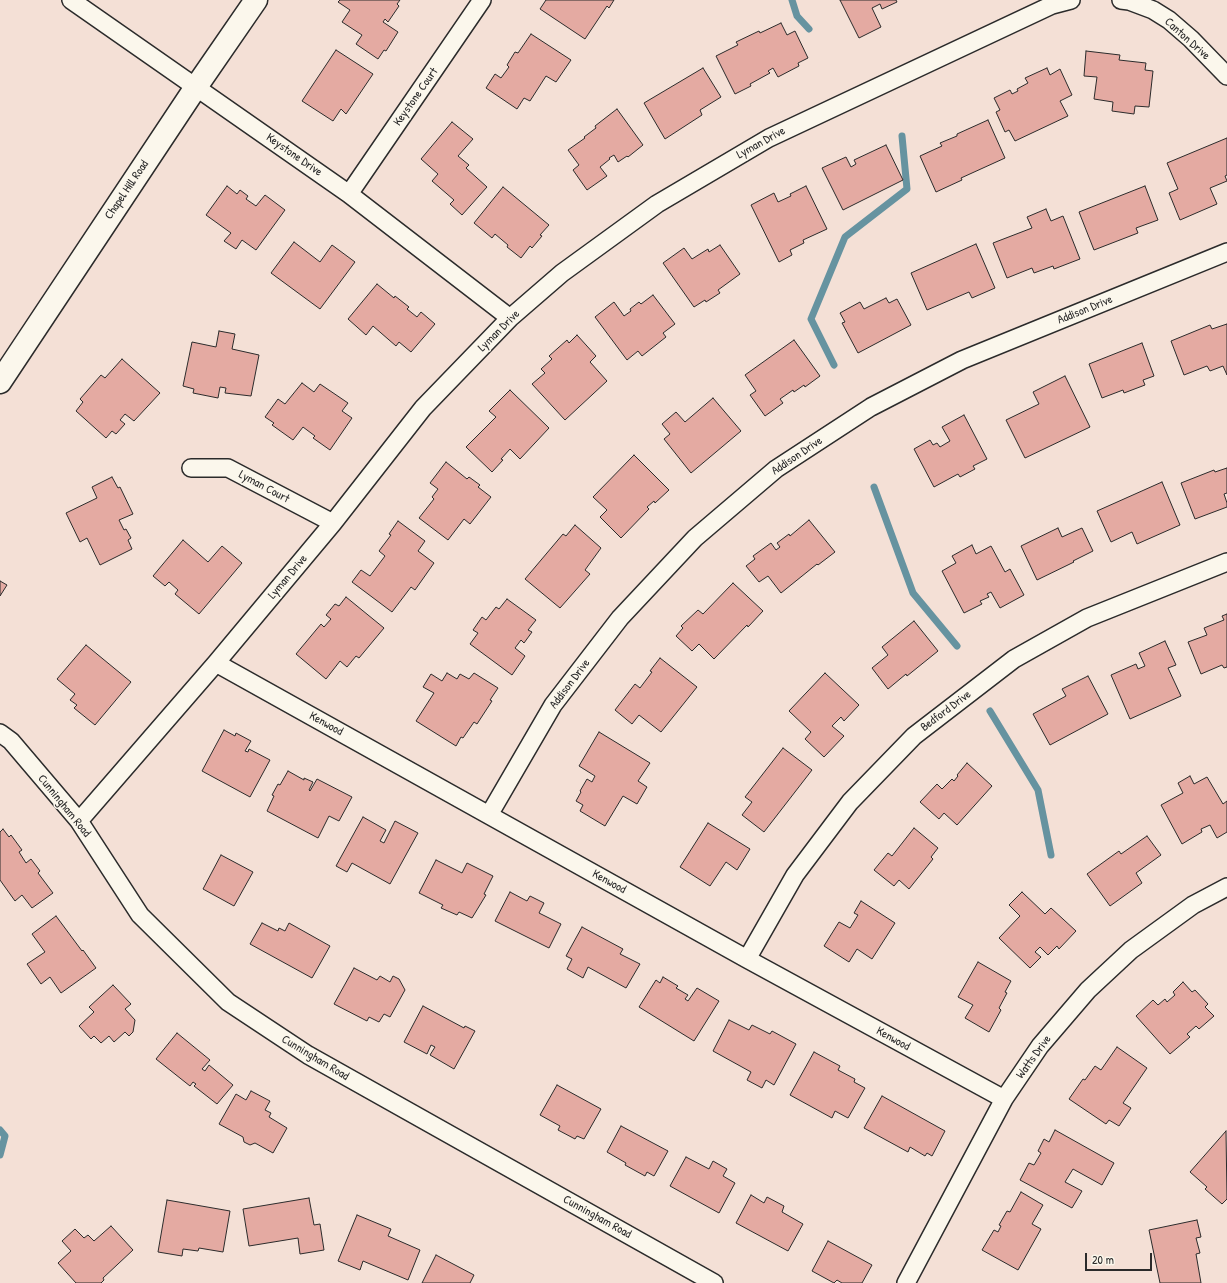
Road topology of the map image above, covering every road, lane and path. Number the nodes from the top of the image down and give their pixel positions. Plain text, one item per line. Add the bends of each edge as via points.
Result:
1 (71, 0) edge
2 (256, 0) edge
3 (482, 0) edge
4 (1071, 0) edge
5 (1121, 0) edge
6 (1051, 2) edge
7 (1156, 5) edge
8 (1227, 76) edge
9 (196, 87) junction
10 (349, 194) junction
11 (1227, 252) edge
12 (510, 318) junction
13 (0, 382) edge
14 (191, 468) dead end
15 (333, 523) junction
16 (1227, 562) edge
17 (216, 663) junction
18 (0, 733) edge
19 (489, 815) junction
20 (79, 821) junction
21 (1227, 887) edge
22 (747, 959) junction
23 (1004, 1099) junction
24 (714, 1283) edge
25 (906, 1283) edge

1 - 9 street, Keystone Drive
2 - 9 street, Chapel Hill Road
3 - 10 street, Keystone Court
4 - 6 street
5 - 7 street, Canton Drive
6 - 12 street, Lyman Drive via 769,138 657,204 562,273
7 - 8 street, Canton Drive
9 - 10 street, Keystone Drive
9 - 13 street, Chapel Hill Road
10 - 12 street, Keystone Drive
11 - 19 street, Addison Drive via 962,360 870,407 776,469 695,538 620,618 553,705
12 - 15 street, Lyman Drive via 423,408
14 - 15 street, Lyman Court via 228,468
15 - 17 street, Lyman Drive
16 - 22 street, Bedford Drive via 1087,618 1014,659 914,736 850,802 795,875
17 - 19 street, Kenwood
17 - 20 street, Lyman Drive
18 - 20 street, Cunningham Road via 11,741
19 - 22 street, Kenwood
20 - 24 street, Cunningham Road via 140,914 228,1002 308,1055
21 - 23 street, Watts Drive via 1193,905 1131,950 1088,990 1040,1046
22 - 23 street, Kenwood
23 - 25 street, Watts Drive

